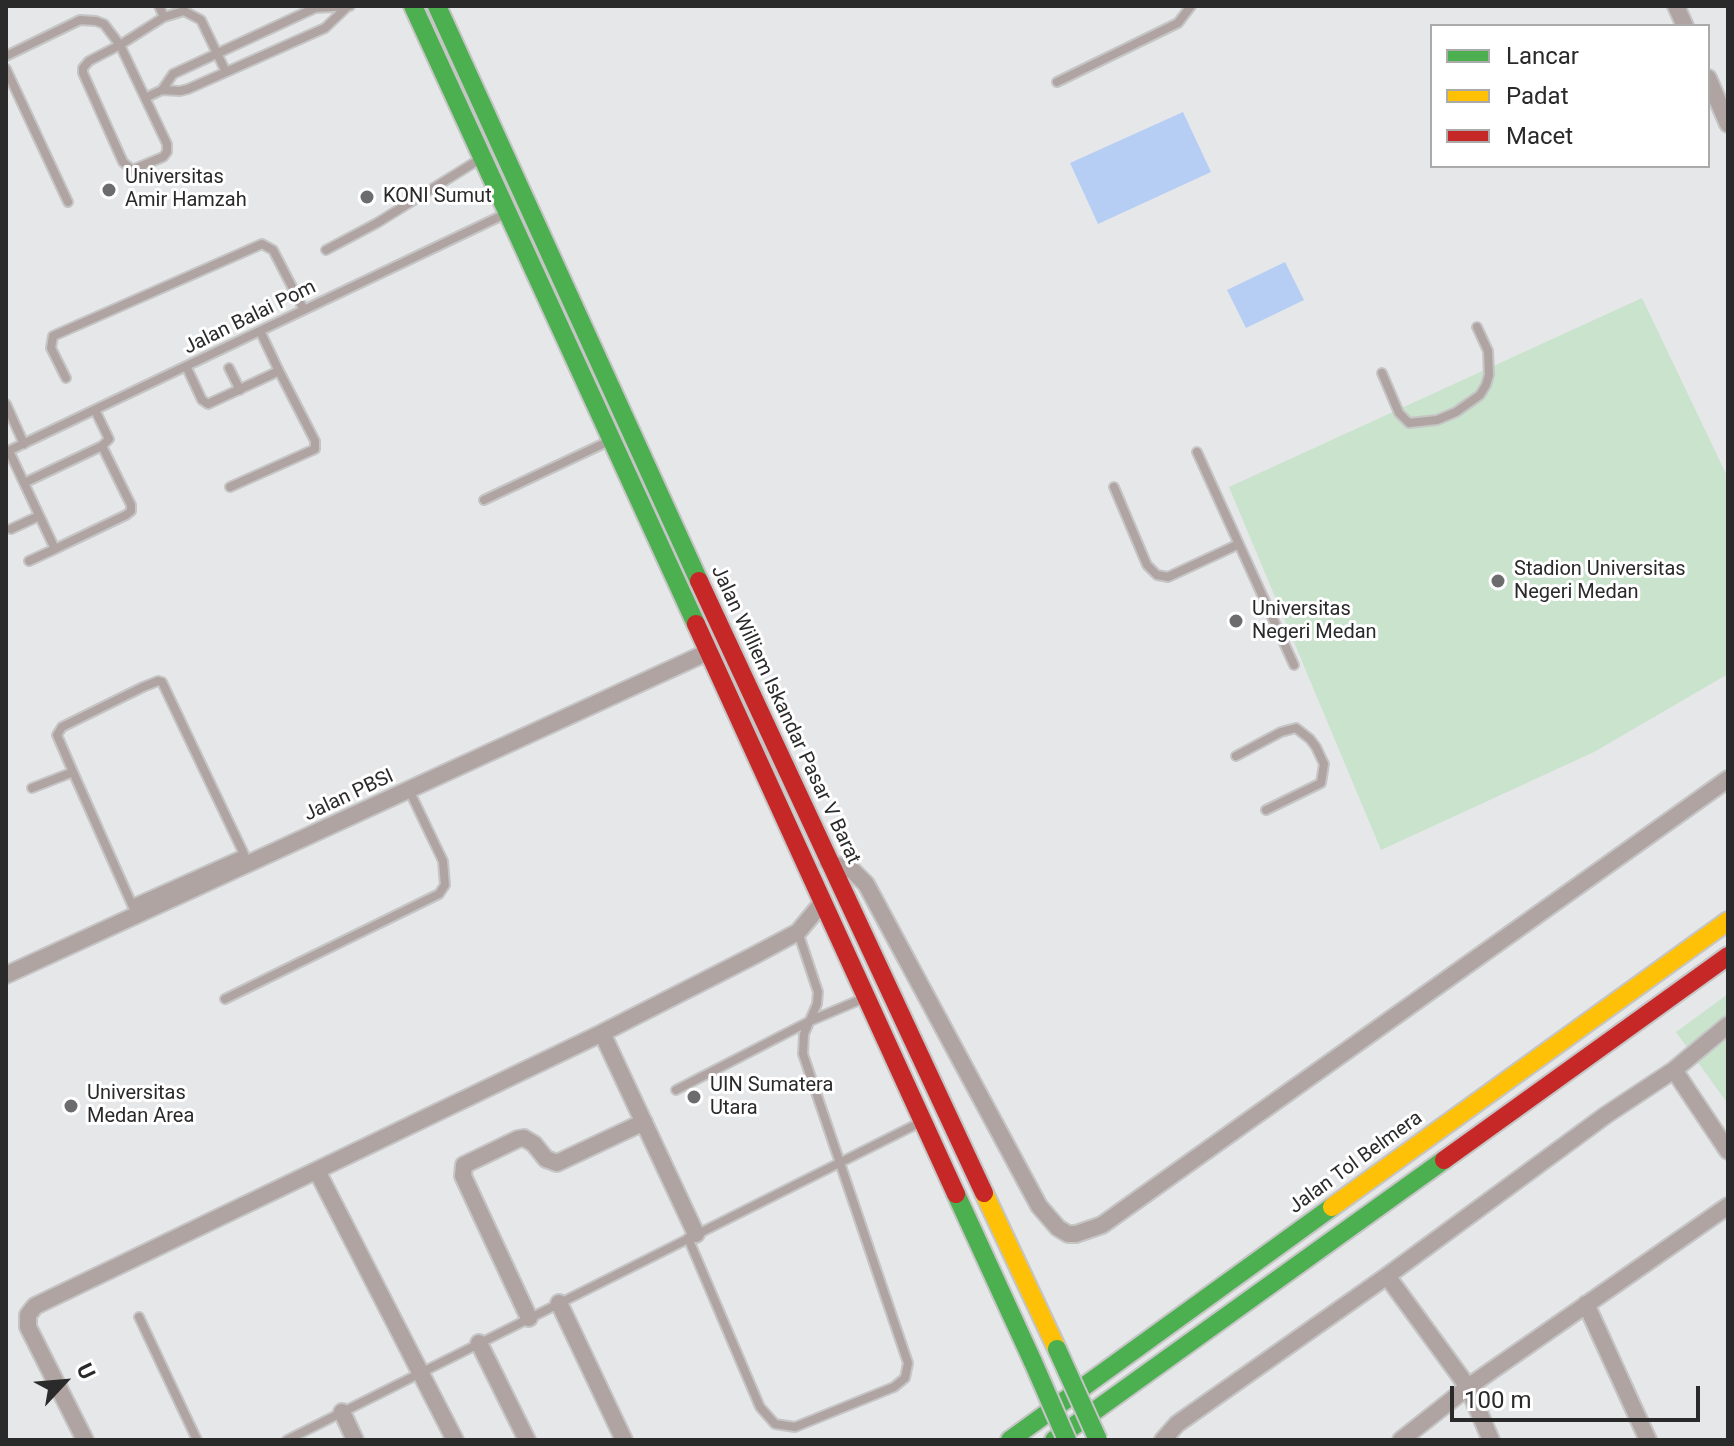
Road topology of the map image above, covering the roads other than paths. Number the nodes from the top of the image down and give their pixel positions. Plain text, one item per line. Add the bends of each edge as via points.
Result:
1 (159, 6) edge
2 (413, 6) edge
3 (437, 6) edge
4 (1191, 6) edge
5 (349, 7) edge
6 (164, 17) junction
7 (120, 45) junction
8 (217, 53) junction
9 (6, 56) edge
10 (6, 69) edge
11 (226, 72) junction
12 (1057, 82) dead end
13 (1710, 83) edge
14 (162, 90) junction
15 (147, 97) junction
16 (1728, 124) edge
17 (483, 158) junction
18 (68, 202) dead end
19 (527, 203) junction
20 (508, 213) junction
21 (326, 250) dead end
22 (304, 310) junction
23 (1477, 327) dead end
24 (260, 331) junction
25 (186, 366) junction
26 (229, 368) dead end
27 (279, 371) junction
28 (1382, 373) dead end
29 (66, 378) dead end
30 (240, 390) junction
31 (617, 402) junction
32 (6, 404) edge
33 (95, 410) junction
34 (598, 411) junction
35 (611, 439) junction
36 (24, 444) junction
37 (102, 446) junction
38 (8, 452) edge
39 (1197, 452) dead end
40 (24, 483) junction
41 (230, 487) dead end
42 (1114, 487) dead end
43 (484, 500) dead end
44 (39, 516) junction
45 (11, 529) dead end
46 (1239, 544) junction
47 (55, 549) junction
48 (29, 561) dead end
49 (708, 652) junction
50 (1294, 665) dead end
51 (1236, 756) dead end
52 (73, 772) junction
53 (1728, 779) edge
54 (32, 788) dead end
55 (409, 790) junction
56 (1266, 810) dead end
57 (828, 862) junction
58 (823, 902) junction
59 (135, 910) junction
60 (1728, 921) edge
61 (798, 932) junction
62 (1728, 956) edge
63 (6, 975) edge
64 (866, 997) junction
65 (225, 999) dead end
66 (810, 1021) junction
67 (1728, 1025) edge
68 (602, 1033) junction
69 (1674, 1070) junction
70 (676, 1090) dead end
71 (923, 1121) junction
72 (644, 1122) junction
73 (1728, 1151) edge
74 (841, 1161) junction
75 (317, 1171) junction
76 (1728, 1206) edge
77 (692, 1236) junction
78 (1387, 1276) junction
79 (559, 1303) junction
80 (1586, 1304) junction
81 (139, 1317) dead end
82 (529, 1318) junction
83 (479, 1343) junction
84 (421, 1372) junction
85 (1468, 1387) junction
86 (342, 1412) junction
87 (85, 1440) edge
88 (197, 1440) edge
89 (287, 1440) edge
90 (355, 1440) edge
91 (455, 1440) edge
92 (527, 1440) edge
93 (624, 1440) edge
94 (1010, 1440) edge
95 (1054, 1440) edge
96 (1067, 1440) edge
97 (1098, 1440) edge
98 (1163, 1440) edge
99 (1401, 1440) edge
100 (1491, 1440) edge
101 (1648, 1440) edge

1 - 6 lane
2 - 17 main road
3 - 19 main road, Jalan Williem Iskandar Pasar V Barat
4 - 12 lane via 1178,23
5 - 8 lane via 315,8
5 - 11 lane via 328,27
6 - 7 lane
6 - 8 lane via 184,11 196,15
7 - 9 lane via 104,24 80,20
7 - 15 lane
7 - 15 lane via 89,61 83,73 123,162 132,170 167,152
8 - 11 lane
8 - 14 lane via 173,74
10 - 18 lane
11 - 14 lane via 180,91
13 - 16 street
14 - 15 lane
17 - 20 main road
17 - 21 lane
19 - 20 main road
19 - 31 main road, Jalan Williem Iskandar Pasar V Barat
20 - 22 lane, Jalan Balai Pom
20 - 34 main road
22 - 24 lane, Jalan Balai Pom
22 - 29 lane via 273,250 262,244 53,336 51,348
23 - 28 lane via 1488,351 1489,375 1480,395 1456,412 1409,423 1399,413
24 - 25 lane, Jalan Balai Pom
24 - 27 lane
25 - 30 lane via 205,404
25 - 33 lane, Jalan Balai Pom
26 - 30 lane
27 - 30 lane
27 - 41 lane via 315,449
31 - 34 main road
31 - 57 main road, Jalan Williem Iskandar Pasar V Barat
32 - 36 lane
33 - 36 lane, Jalan Balai Pom
33 - 37 lane via 109,436
34 - 35 main road
35 - 43 lane
35 - 49 main road
36 - 38 lane, Jalan Balai Pom
37 - 40 lane
37 - 47 lane via 131,511
38 - 40 lane
39 - 46 lane
40 - 44 lane
42 - 46 lane via 1147,565 1157,575 1168,577
44 - 45 lane
44 - 47 lane
46 - 50 lane
47 - 48 lane
49 - 55 street, Jalan PBSI
49 - 58 main road
51 - 56 lane via 1296,728 1316,747 1324,764 1321,783
52 - 54 lane
52 - 59 lane
52 - 59 lane via 57,735 62,727 162,682 244,854
53 - 57 street via 1102,1225 1076,1234 1058,1228 1039,1206 866,884 853,871
55 - 59 street, Jalan PBSI
55 - 65 lane via 443,861 445,885 439,894
57 - 97 main road, Jalan Williem Iskandar Pasar V Barat, bridge
58 - 61 street
58 - 64 main road
59 - 63 street, Jalan PBSI
60 - 94 main road, Jalan Tol Belmera
61 - 66 lane via 818,992
61 - 68 street
62 - 95 main road
64 - 66 lane
64 - 71 main road
66 - 70 lane
66 - 74 lane via 803,1054
67 - 69 street
68 - 72 street
68 - 75 street
69 - 73 street
69 - 78 street
71 - 74 lane
71 - 96 main road, bridge
72 - 77 street
72 - 82 street via 557,1163 524,1138 464,1165 463,1176
74 - 77 lane
74 - 77 lane via 908,1363 905,1378 894,1387 795,1427 775,1424 760,1407
75 - 84 street
75 - 87 street via 31,1310 28,1327
76 - 80 street
77 - 79 lane
78 - 85 street
78 - 98 street via 1177,1424
79 - 82 lane
79 - 93 street
80 - 85 street
80 - 101 street
81 - 88 lane
82 - 83 lane
83 - 84 lane
83 - 92 street
84 - 86 lane
84 - 91 street
85 - 99 street
85 - 100 street
86 - 89 lane
86 - 90 street

